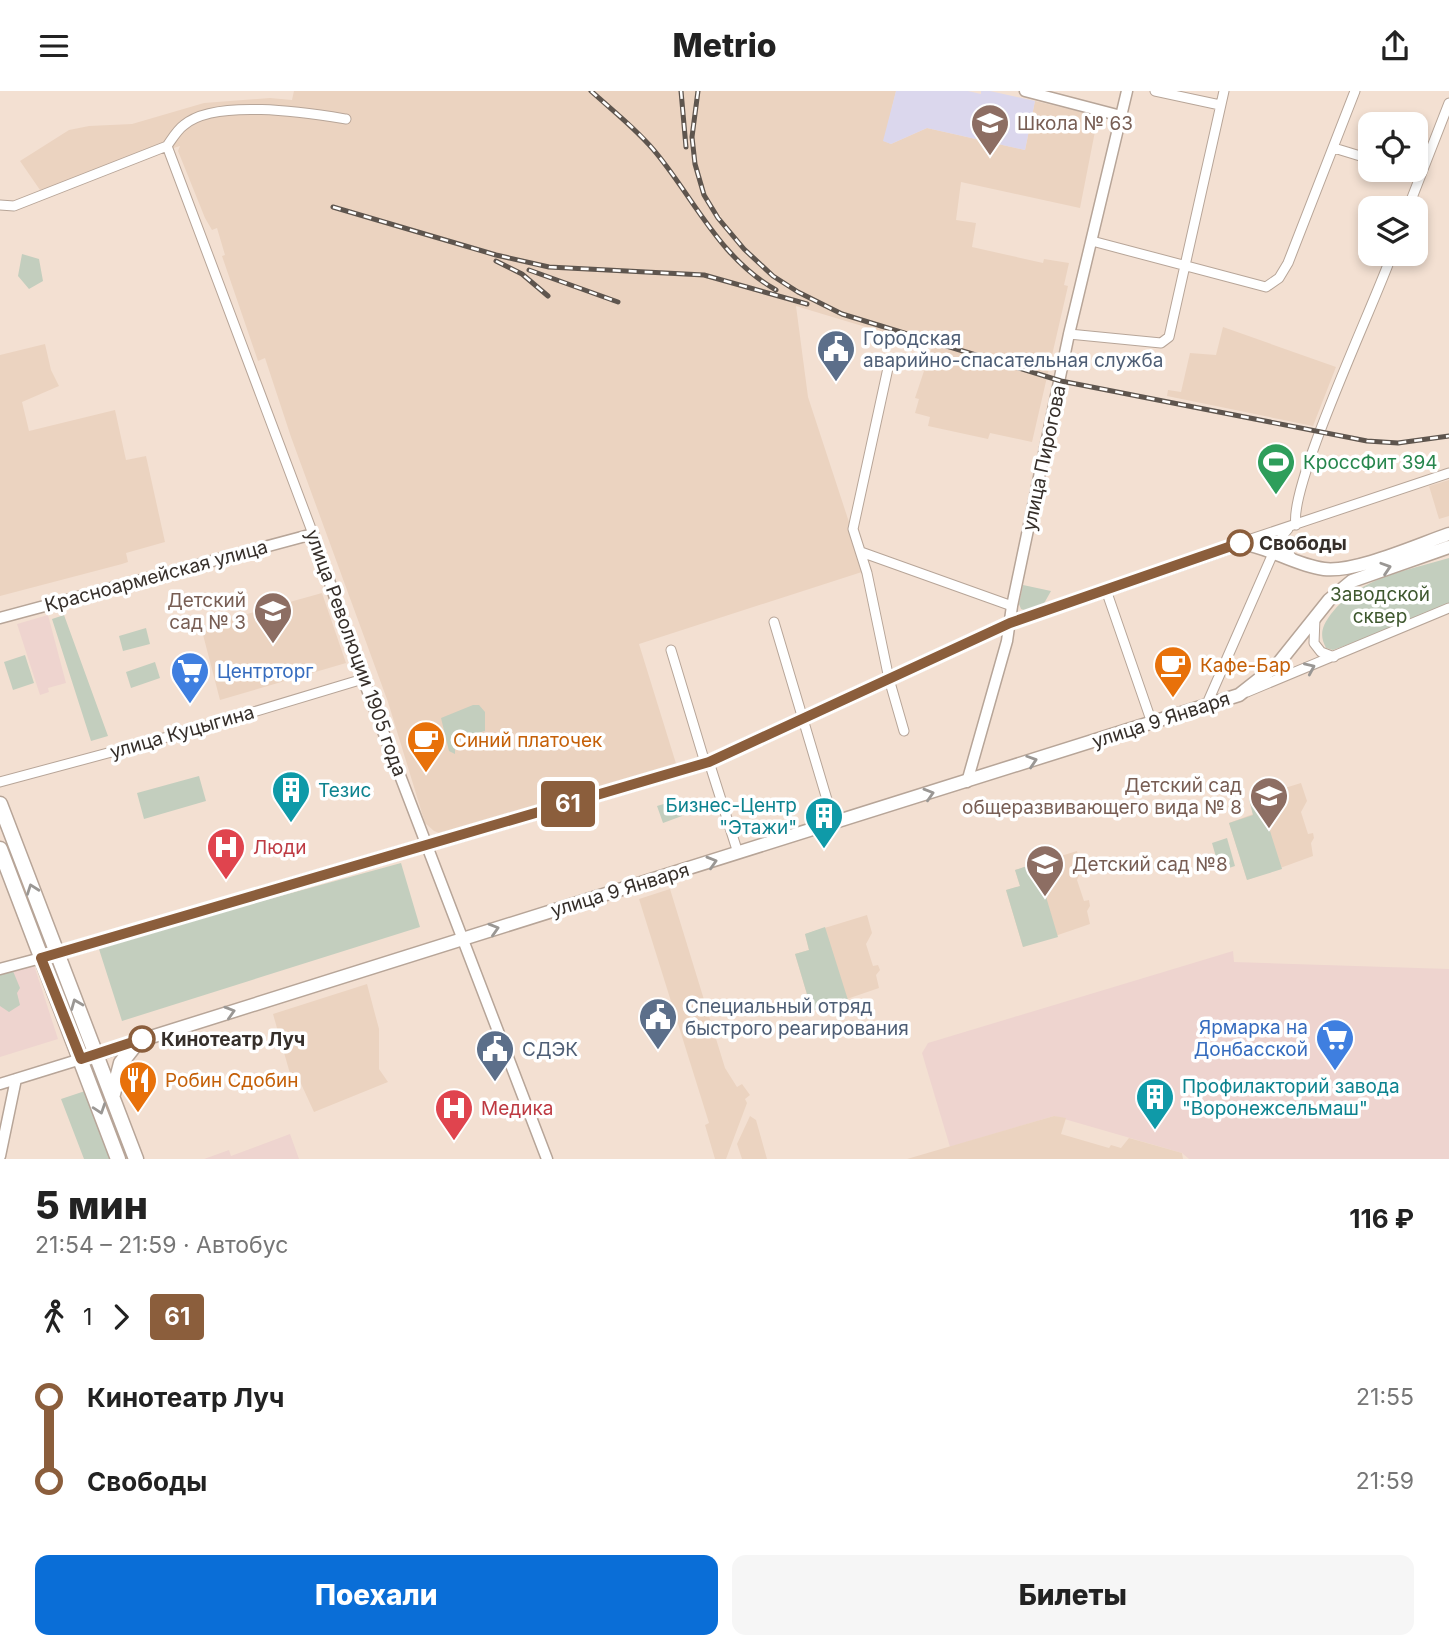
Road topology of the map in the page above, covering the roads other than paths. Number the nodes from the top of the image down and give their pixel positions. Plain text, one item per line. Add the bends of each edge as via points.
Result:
1 (1025, 91) edge
2 (1127, 91) edge
3 (1155, 91) edge
4 (1224, 91) edge
5 (1355, 91) edge
6 (1449, 103) edge
7 (1220, 105) junction
8 (1121, 116) junction
9 (346, 119) dead end
10 (167, 146) junction
11 (1334, 148) junction
12 (1428, 153) edge
13 (1358, 155) edge
14 (0, 205) edge
15 (1091, 241) junction
16 (1186, 265) junction
17 (1387, 266) edge
18 (1069, 334) junction
19 (888, 368) dead end
20 (1449, 473) edge
21 (1293, 526) junction
22 (313, 534) junction
23 (1449, 534) edge
24 (1241, 543) junction
25 (1449, 547) edge
26 (1274, 551) junction
27 (861, 552) junction
28 (1295, 562) junction
29 (1323, 569) junction
30 (1106, 590) junction
31 (1329, 600) junction
32 (1012, 606) junction
33 (1449, 608) edge
34 (0, 618) edge
35 (1315, 618) junction
36 (774, 622) dead end
37 (1010, 623) junction
38 (671, 650) dead end
39 (1334, 657) junction
40 (363, 679) junction
41 (889, 679) junction
42 (1239, 695) junction
43 (1206, 706) junction
44 (803, 719) junction
45 (1152, 723) junction
46 (904, 731) dead end
47 (709, 762) junction
48 (0, 782) edge
49 (967, 782) junction
50 (0, 804) edge
51 (834, 824) junction
52 (429, 846) junction
53 (0, 849) edge
54 (738, 853) junction
55 (462, 939) junction
56 (56, 953) junction
57 (41, 958) junction
58 (0, 969) edge
59 (138, 1041) junction
60 (96, 1054) junction
61 (81, 1059) junction
62 (16, 1079) junction
63 (0, 1084) edge
64 (115, 1102) junction
65 (0, 1156) edge
66 (118, 1159) edge
67 (136, 1159) edge
68 (547, 1159) edge

1 - 8 street
2 - 8 street, улица Пирогова
3 - 7 street
4 - 7 street
5 - 11 street
6 - 12 street
7 - 16 street
8 - 15 street, улица Пирогова
9 - 10 street via 290,110 214,112 185,123
10 - 14 street via 14,206
10 - 22 street, улица Революции 1905 года
11 - 13 street
11 - 16 street via 1279,278 1266,287
15 - 16 street
15 - 18 street, улица Пирогова
16 - 18 street via 1172,329 1161,343
17 - 21 street via 1310,460
18 - 32 street, улица Пирогова
19 - 27 street via 853,529
20 - 21 street
21 - 24 street
21 - 28 street via 1282,536 1282,547
22 - 34 street, Красноармейская улица
22 - 40 street, улица Революции 1905 года
23 - 29 main road via 1343,569
24 - 26 main road
24 - 30 main road
31 -> 25 main road, улица 9 Января via 1360,576
26 - 28 main road
26 - 43 street
27 - 32 street
27 - 41 street
28 - 29 main road
29 - 31 main road via 1332,583
30 - 37 main road
30 - 45 street
31 - 35 main road, улица 9 Января
32 - 37 street, улица Пирогова
33 - 39 street, улица 9 Января
35 - 39 street via 1314,643
35 - 42 main road, улица 9 Января via 1277,665
36 - 44 street
37 - 41 main road
37 - 49 street, улица Пирогова
38 - 47 street via 703,756
42 -> 39 street, улица 9 Января
40 - 48 street, улица Куцыгина
40 - 52 street, улица Революции 1905 года
41 - 44 main road
41 - 46 street
42 - 43 main road, улица 9 Января
43 - 45 main road, улица 9 Января
44 - 47 main road
44 - 51 street
49 -> 45 main road, улица 9 Января
47 - 52 main road
47 - 54 street
51 -> 49 main road, улица 9 Января
56 -> 50 main road
51 - 54 main road, улица 9 Января
52 - 55 street, улица Революции 1905 года
52 - 56 main road
53 - 57 main road
55 -> 54 main road, улица 9 Января
59 -> 55 main road, улица 9 Января
55 - 68 street, улица Революции 1905 года
56 - 57 main road
60 -> 56 main road
57 - 58 street
57 - 61 main road
59 - 60 main road, улица 9 Января
59 - 64 main road via 116,1074
60 - 61 main road, улица 9 Января
60 - 64 main road
61 - 62 street, улица 9 Января
61 -> 66 main road
62 - 63 street, улица 9 Января
62 - 65 street
64 - 67 main road

